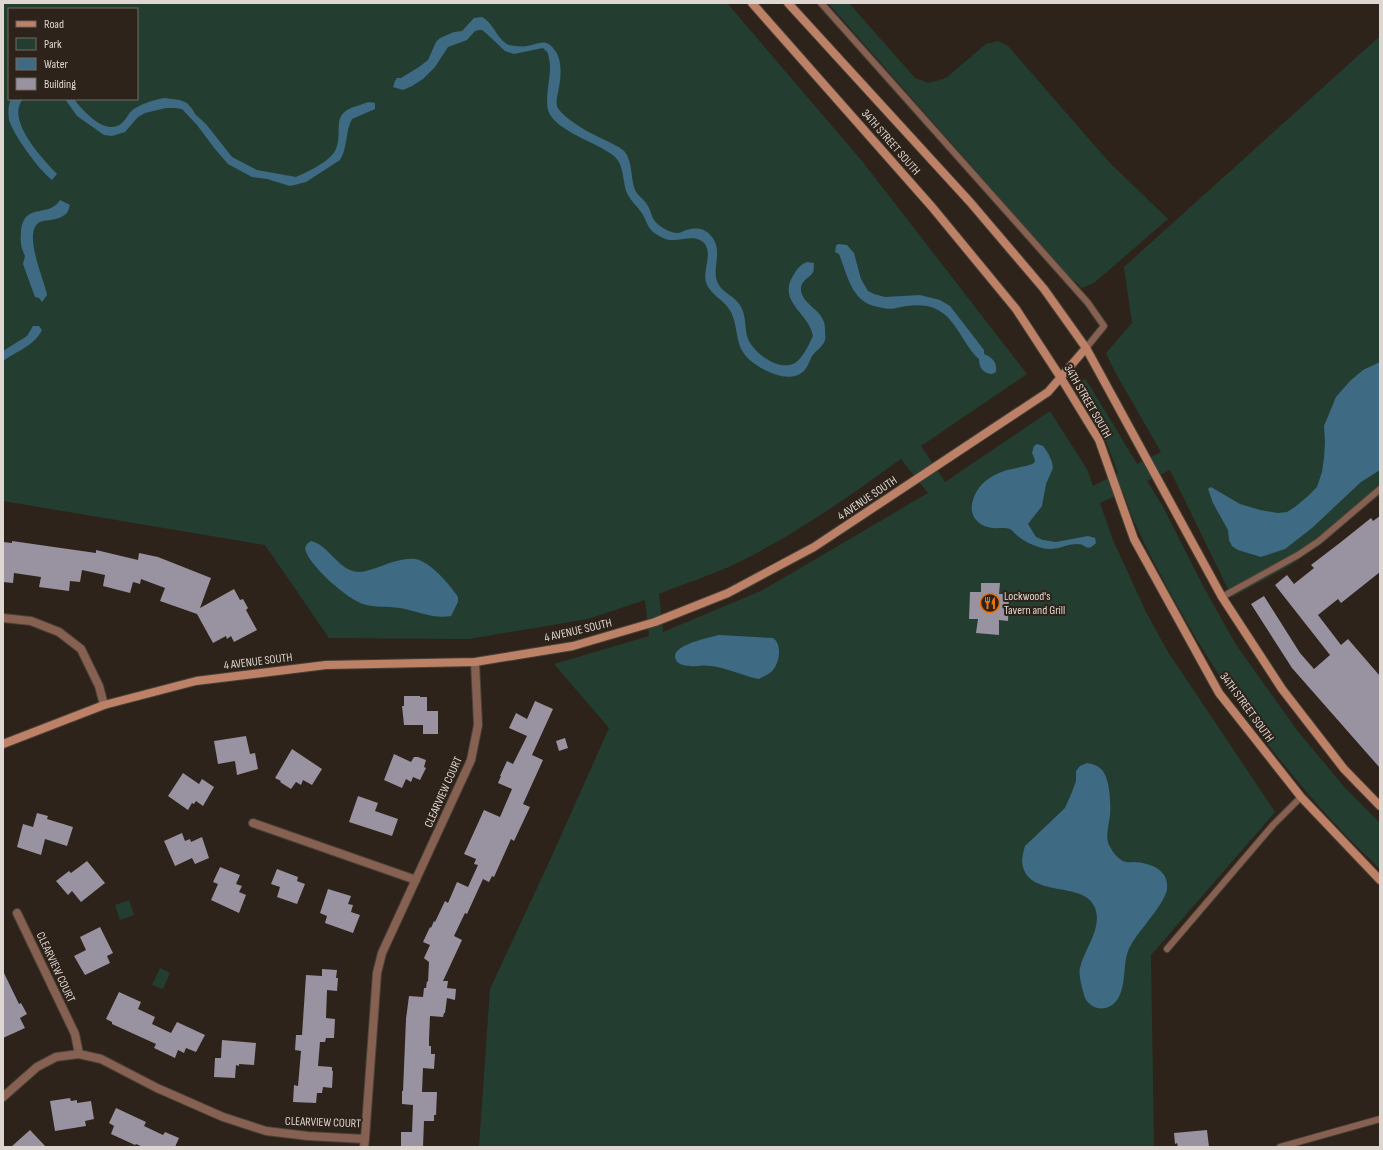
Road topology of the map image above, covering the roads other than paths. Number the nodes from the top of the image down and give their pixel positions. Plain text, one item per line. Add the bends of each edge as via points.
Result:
1 (752, 3) edge
2 (788, 3) edge
3 (821, 3) edge
4 (1086, 348) junction
5 (1061, 378) junction
6 (1380, 489) edge
7 (1222, 597) junction
8 (3, 618) edge
9 (475, 662) junction
10 (104, 705) junction
11 (3, 744) edge
12 (1301, 797) junction
13 (1380, 806) edge
14 (253, 823) dead end
15 (416, 880) junction
16 (1380, 880) edge
17 (18, 913) dead end
18 (1167, 949) dead end
19 (79, 1054) junction
20 (3, 1096) edge
21 (1380, 1119) edge
22 (364, 1143) edge
23 (1280, 1147) edge

1 - 5 main road, 34TH STREET SOUTH via 932,206 1016,309
2 - 4 main road, 34TH STREET SOUTH via 970,202 1044,288
3 - 4 lane via 1088,303 1104,326
4 - 5 main road, 4 AVENUE SOUTH
4 - 7 main road, 34TH STREET SOUTH
5 - 9 main road, 4 AVENUE SOUTH via 1048,392 850,524 814,547 728,593 655,622 573,646
5 - 12 main road, 34TH STREET SOUTH via 1099,440 1134,539 1219,693
6 - 7 lane via 1319,541
7 - 13 main road, 34TH STREET SOUTH via 1282,689 1344,769
8 - 10 street via 38,623 59,632 81,649 100,686
9 - 10 main road, 4 AVENUE SOUTH via 326,665 196,681
9 - 15 street, CLEARVIEW COURT via 478,725 471,760
10 - 11 main road, 4 AVENUE SOUTH
12 - 16 main road, 34TH STREET SOUTH
12 - 18 lane via 1286,810
14 - 15 street
15 - 22 street, CLEARVIEW COURT via 382,953 376,972
17 - 19 street, CLEARVIEW COURT via 75,1034
19 - 20 street, CLEARVIEW COURT via 56,1056 37,1067
19 - 22 street, CLEARVIEW COURT via 101,1059 157,1088 223,1117 266,1131
21 - 23 lane

